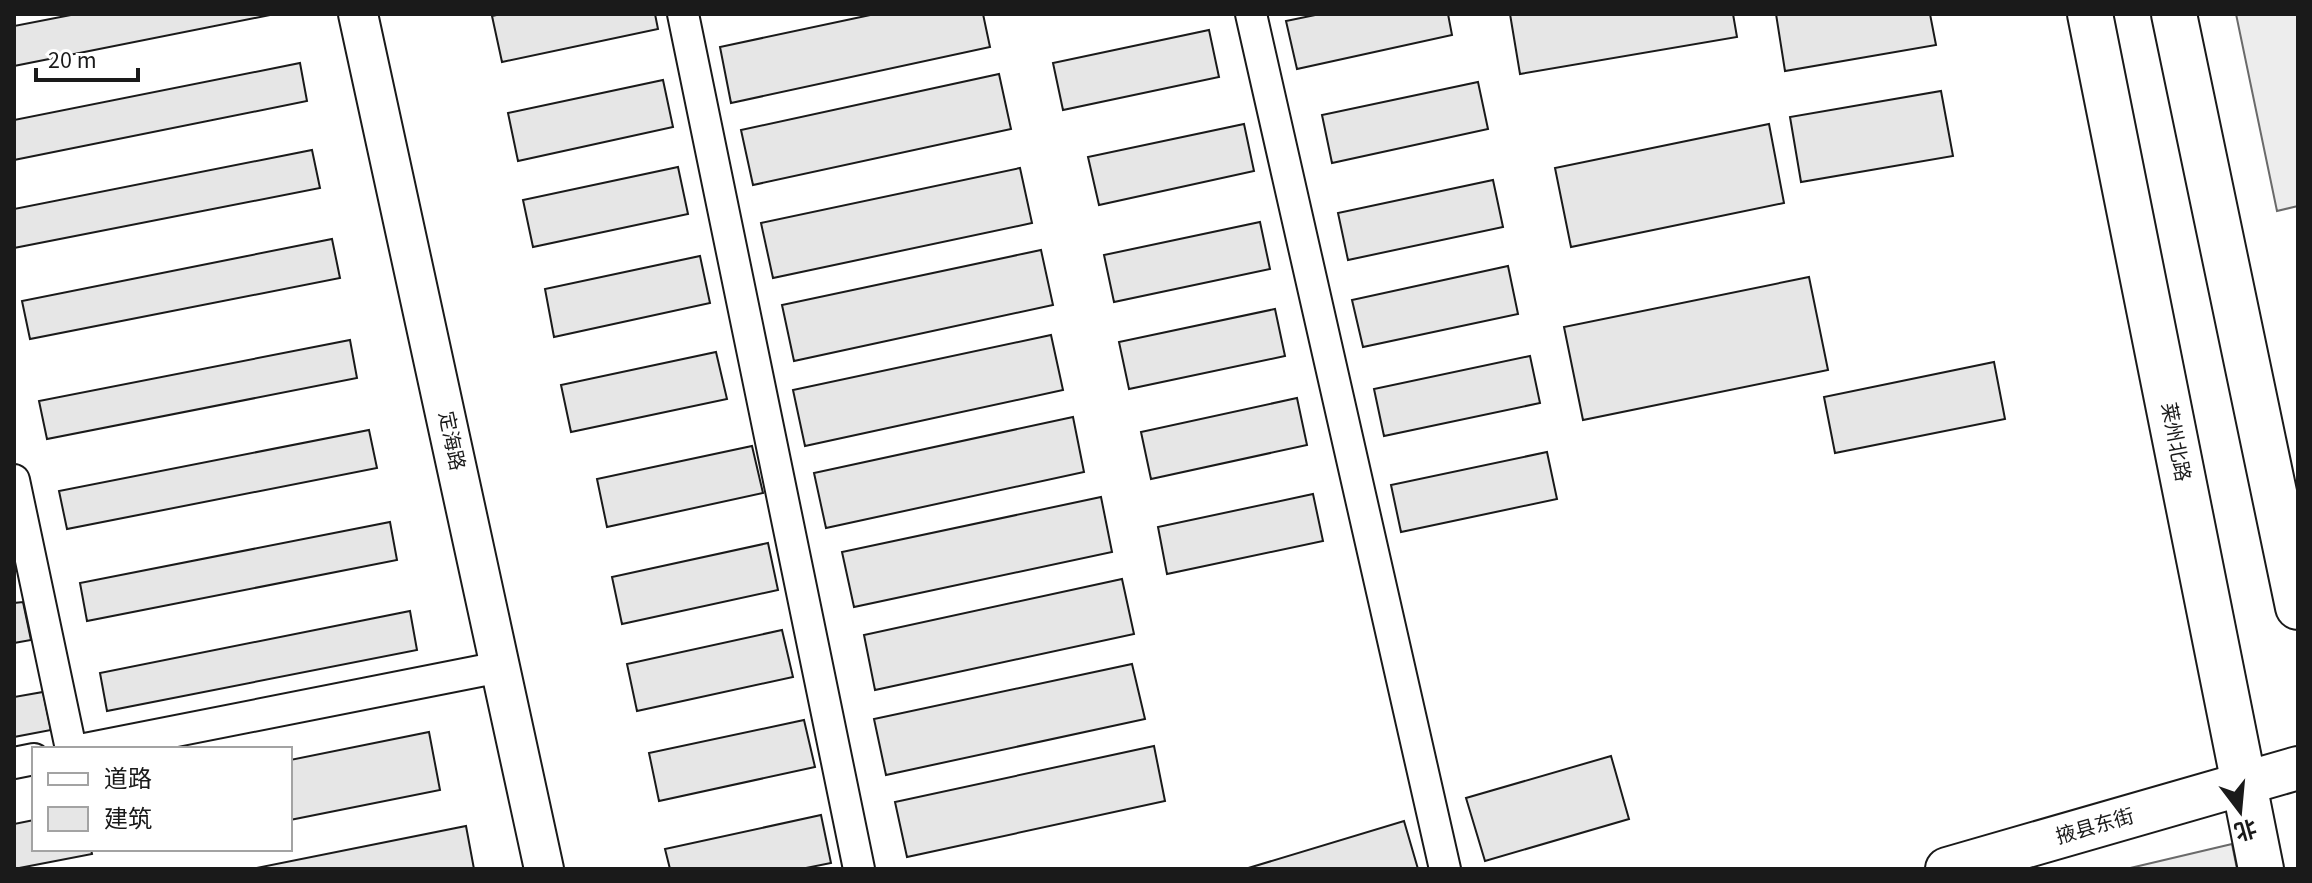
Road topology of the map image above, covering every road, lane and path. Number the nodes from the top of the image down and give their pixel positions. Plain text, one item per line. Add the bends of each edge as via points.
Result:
1 (358, 14) edge
2 (683, 14) edge
3 (1251, 14) edge
4 (2090, 14) edge
5 (2174, 14) edge
6 (14, 480) edge
7 (2298, 607) edge
8 (500, 667) junction
9 (71, 747) edge
10 (95, 747) edge
11 (2298, 768) edge
12 (2243, 785) junction
13 (544, 869) edge
14 (859, 869) edge
15 (1445, 869) edge
16 (1947, 869) edge
17 (2261, 869) edge

1 - 8 street, 定海路
2 - 14 street
3 - 15 street
4 - 12 main road, 莱州北路
5 - 7 main road
6 - 9 street
8 - 10 street
8 - 13 street, 定海路
11 - 12 main road, 掖县东街
12 - 16 main road, 掖县东街
12 - 17 main road, 莱州北路

